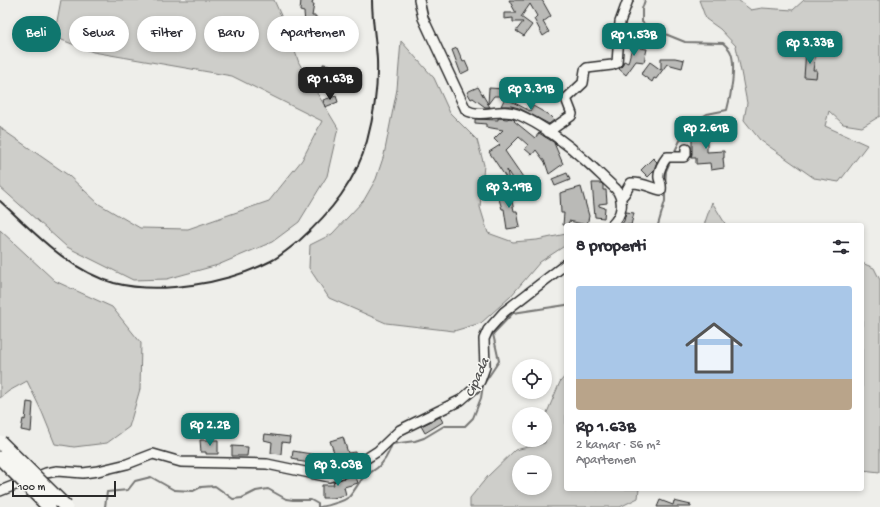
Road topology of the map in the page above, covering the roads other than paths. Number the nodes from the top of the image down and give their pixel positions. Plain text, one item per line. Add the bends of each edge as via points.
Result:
1 (419, 0) edge
2 (628, 0) edge
3 (548, 132) junction
4 (686, 149) dead end
5 (621, 197) junction
6 (614, 223) edge
7 (564, 266) edge
8 (0, 442) edge
9 (0, 458) edge
10 (0, 491) edge
11 (49, 507) edge
12 (66, 507) edge

1 - 3 street via 424,18 466,110 482,114 515,113
2 - 3 street via 620,22 616,63 585,70 583,83 567,98 571,116
3 - 5 street via 589,163
4 - 5 street via 684,157 664,160 659,172 661,190 631,183
5 - 6 street via 621,210
7 - 10 street via 504,312 488,330 484,339 485,367 476,387 461,400 400,430 378,451 345,472 329,477 267,464 181,462 153,454 98,471 46,473
8 - 12 highway, bridge
9 - 11 highway, bridge

